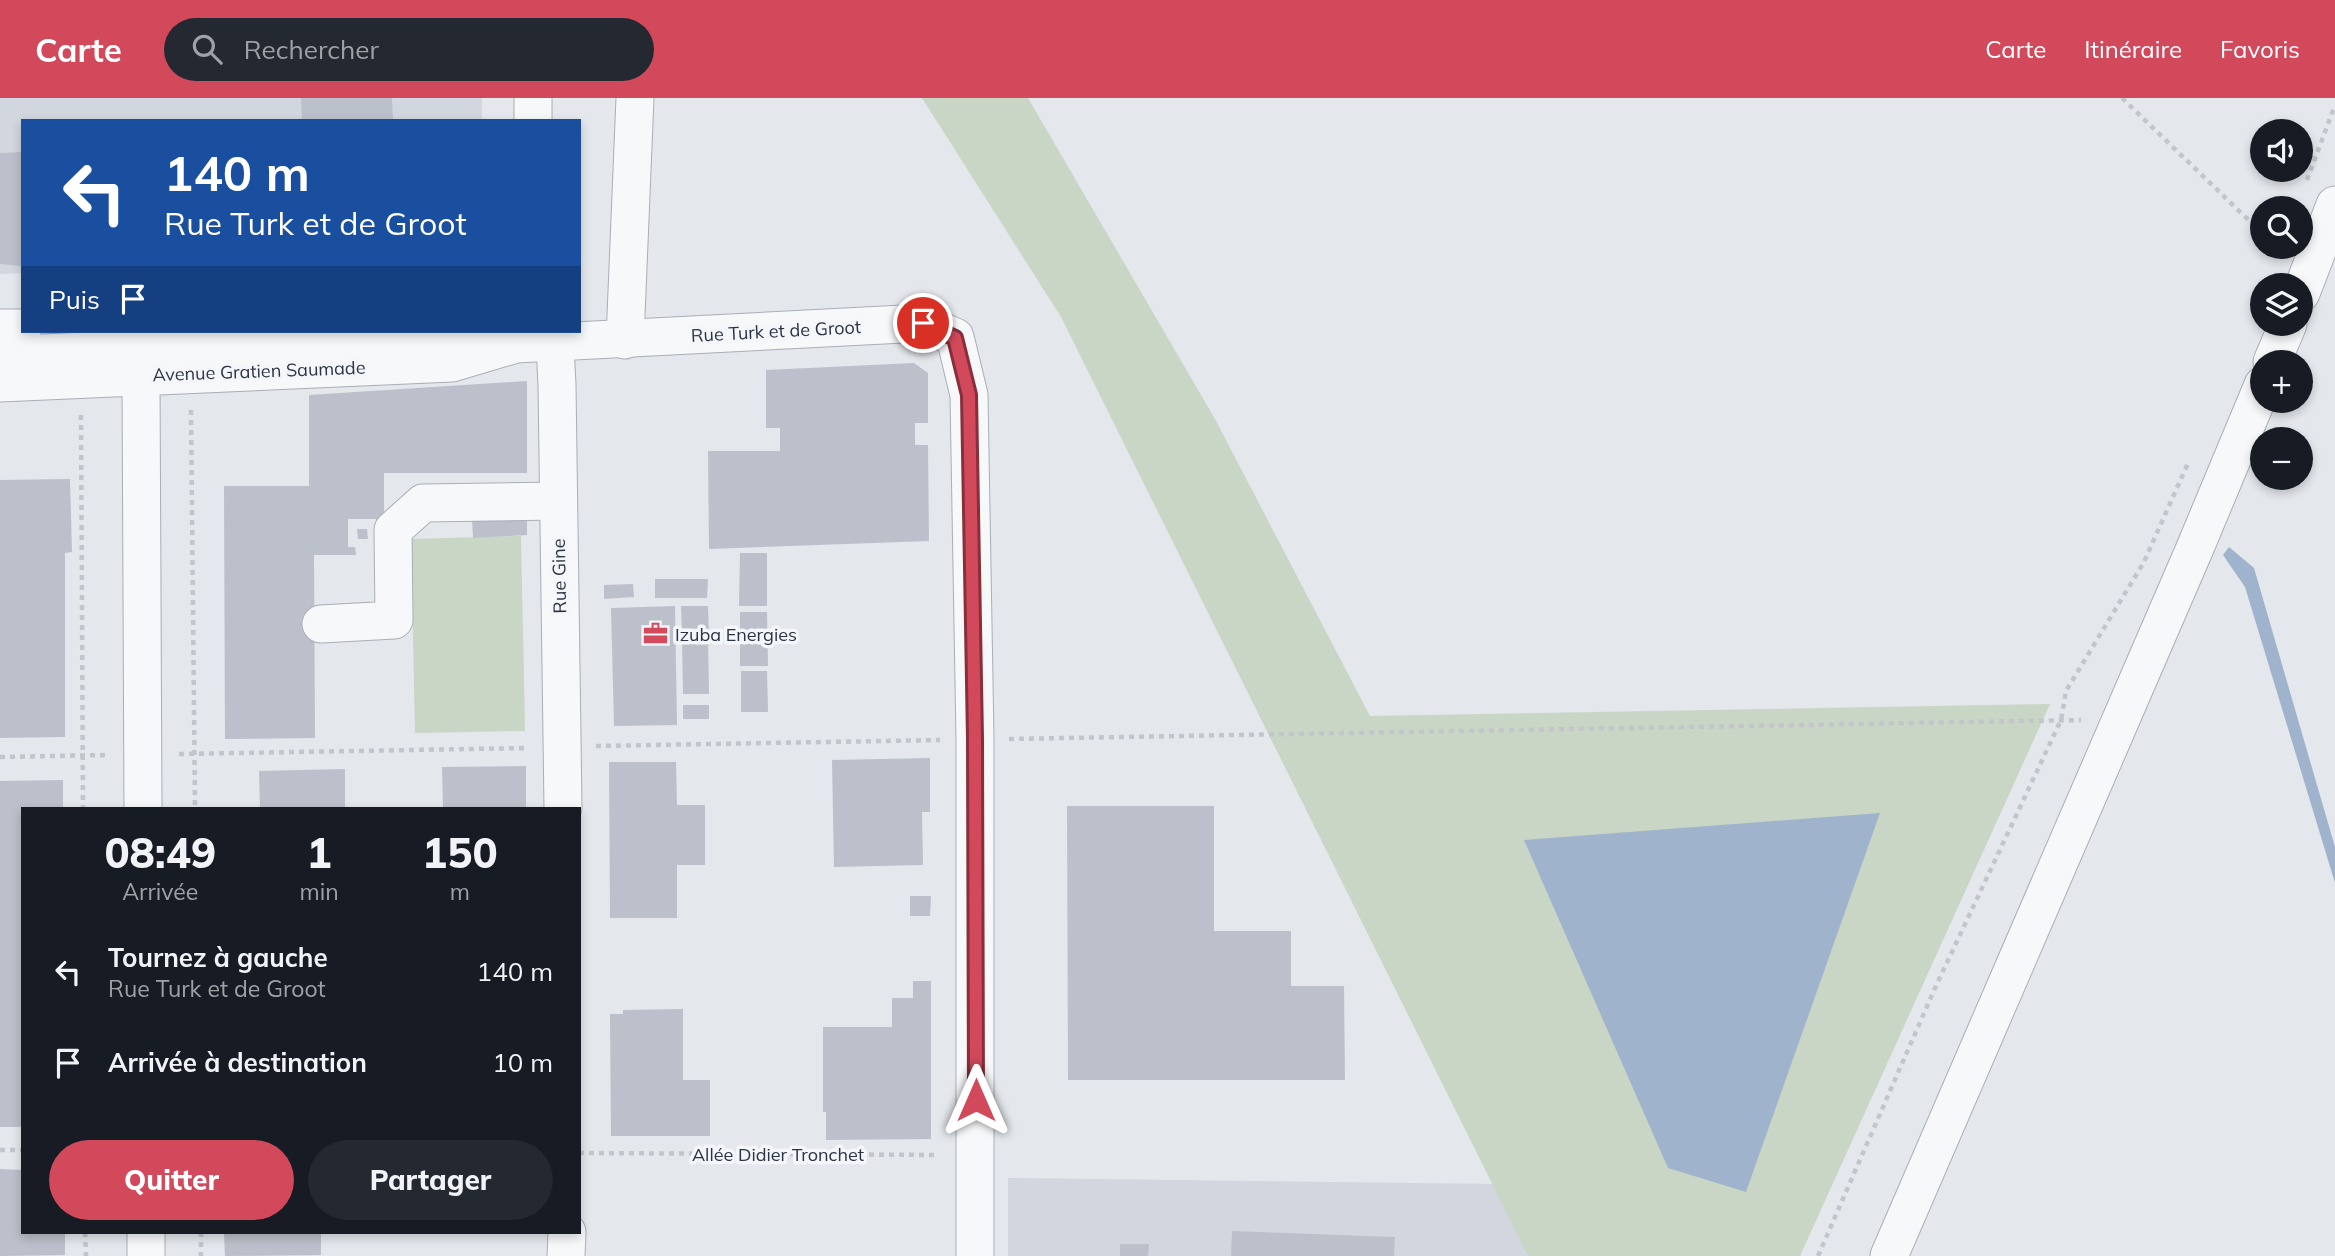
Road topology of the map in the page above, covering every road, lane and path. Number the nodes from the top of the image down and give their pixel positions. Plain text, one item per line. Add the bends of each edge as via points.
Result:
1 (533, 98) edge
2 (635, 98) edge
3 (2122, 98) edge
4 (2335, 105) edge
5 (533, 119) edge
6 (2306, 183) dead end
7 (2335, 205) edge
8 (2250, 221) edge
9 (2308, 273) edge
10 (0, 328) edge
11 (21, 328) edge
12 (516, 339) edge
13 (625, 340) junction
14 (0, 355) edge
15 (190, 374) junction
16 (141, 376) junction
17 (80, 379) junction
18 (0, 383) edge
19 (2251, 413) edge
20 (2193, 452) dead end
21 (558, 501) junction
22 (321, 624) dead end
23 (2120, 719) junction
24 (2061, 720) junction
25 (975, 739) junction
26 (143, 755) junction
27 (83, 756) junction
28 (0, 757) edge
29 (83, 807) edge
30 (143, 807) edge
31 (195, 807) edge
32 (563, 807) edge
33 (0, 1150) edge
34 (21, 1150) edge
35 (581, 1153) edge
36 (977, 1155) junction
37 (86, 1234) edge
38 (146, 1234) edge
39 (201, 1234) edge
40 (567, 1234) edge
41 (86, 1256) edge
42 (146, 1256) edge
43 (201, 1256) edge
44 (566, 1256) edge
45 (975, 1256) edge
46 (1818, 1256) edge
47 (1889, 1256) edge

1 - 5 street
2 - 13 street
3 - 8 path
4 - 6 path
7 - 9 street
10 - 11 street
12 - 13 street, Rue Turk et de Groot
12 - 14 street, Avenue Gratien Saumade via 450,334
12 - 15 street, Avenue Gratien Saumade via 452,363
12 - 21 street, Rue Gine via 557,385
13 - 25 street, Rue Turk et de Groot via 923,323 955,338 969,395
15 - 16 street, Avenue Gratien Saumade
15 - 31 path
16 - 17 street, Avenue Gratien Saumade
16 - 26 street
17 - 18 street, Avenue Gratien Saumade
17 - 27 path
19 - 23 street
20 - 24 path via 2144,562 2066,691
21 - 22 street via 423,503 393,530 394,620
21 - 32 street, Rue Gine
23 - 24 path
23 - 47 street
24 - 25 path
24 - 46 path via 1935,988
25 - 36 street, Rue Turk et de Groot
26 - 27 path
26 - 30 street
27 - 28 path
27 - 29 path
33 - 34 path
35 - 36 path, Allée Didier Tronchet
36 - 45 street, Rue Turk et de Groot
37 - 41 path
38 - 42 street
39 - 43 path
40 - 44 street

